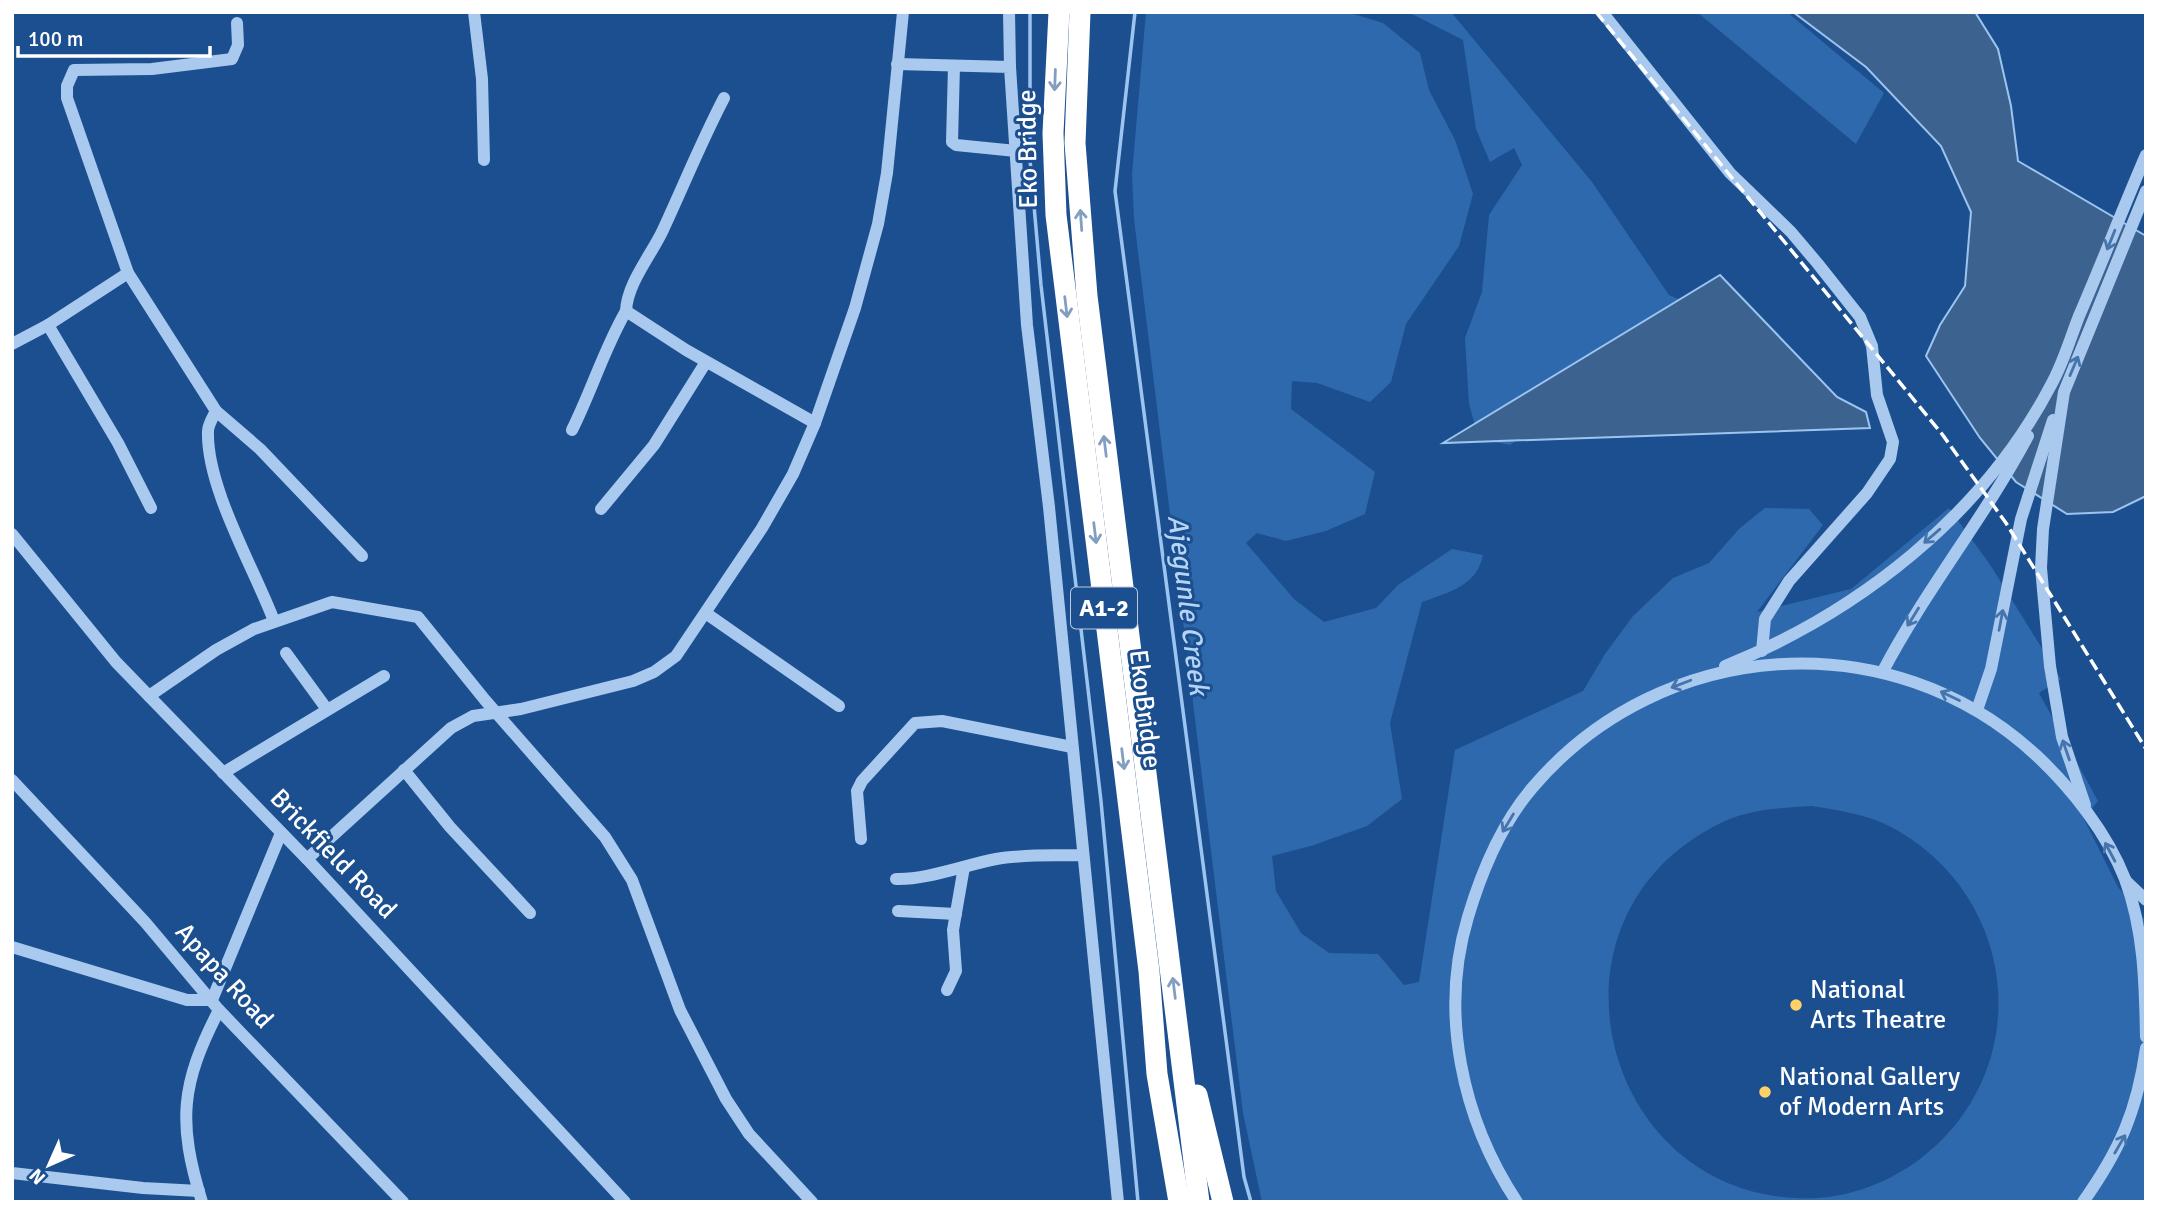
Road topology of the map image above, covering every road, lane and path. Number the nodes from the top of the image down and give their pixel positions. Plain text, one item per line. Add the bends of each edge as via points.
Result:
1 (474, 12) edge
2 (903, 12) edge
3 (1009, 12) edge
4 (1059, 12) edge
5 (1080, 12) edge
6 (1602, 12) edge
7 (237, 23) dead end
8 (897, 64) junction
9 (954, 66) junction
10 (1010, 67) junction
11 (724, 98) dead end
12 (1016, 151) junction
13 (2146, 155) edge
14 (484, 160) dead end
15 (2146, 191) edge
16 (128, 273) junction
17 (626, 311) junction
18 (48, 325) junction
19 (12, 344) edge
20 (706, 362) junction
21 (2052, 384) junction
22 (2064, 392) junction
23 (216, 411) junction
24 (814, 423) junction
25 (572, 430) dead end
26 (151, 508) dead end
27 (601, 509) dead end
28 (12, 534) edge
29 (362, 556) dead end
30 (707, 614) junction
31 (274, 621) junction
32 (1762, 652) junction
33 (286, 653) dead end
34 (1883, 671) junction
35 (1705, 674) junction
36 (384, 676) dead end
37 (149, 696) junction
38 (839, 706) dead end
39 (326, 708) junction
40 (1977, 710) junction
41 (498, 714) junction
42 (1073, 747) junction
43 (404, 771) junction
44 (223, 772) junction
45 (12, 780) edge
46 (2088, 814) junction
47 (281, 833) junction
48 (861, 839) dead end
49 (1083, 855) junction
50 (307, 859) junction
51 (964, 867) junction
52 (896, 879) dead end
53 (2124, 879) junction
54 (2146, 900) edge
55 (898, 911) dead end
56 (530, 913) dead end
57 (956, 914) junction
58 (12, 947) edge
59 (947, 990) dead end
60 (216, 1005) junction
61 (1179, 1030) junction
62 (2146, 1037) edge
63 (2146, 1048) edge
64 (1157, 1074) junction
65 (12, 1172) edge
66 (200, 1196) edge
67 (807, 1200) edge
68 (403, 1202) edge
69 (625, 1202) edge
70 (1118, 1202) edge
71 (1164, 1202) edge
72 (1179, 1202) edge
73 (1199, 1202) edge
74 (1223, 1202) edge
75 (1517, 1202) edge
76 (2083, 1202) edge

1 - 14 street
2 - 8 street
3 - 10 street
4 -> 64 highway, Eko Bridge / A1-2 via 1053,132 1056,215 1150,971
61 -> 5 highway, Eko Bridge / A1-2 via 1087,296 1075,143
6 - 32 street via 1730,173 1791,232 1860,317 1872,346 1877,395 1893,442 1891,459 1789,581 1765,619
7 - 16 street via 239,45 232,59 71,73 67,98
8 - 9 street
8 - 24 street via 878,224 832,381
9 - 10 street
9 - 12 street via 952,142
10 - 12 street
11 - 17 street via 685,174
12 - 42 street via 1027,325
13 -> 21 street
22 -> 15 street
16 - 18 street
16 - 23 street
17 - 20 street
17 - 25 street via 606,346
18 - 19 street
18 - 26 street
20 - 24 street
20 - 27 street via 654,444
21 -> 32 street via 1981,488 1908,558 1842,608
21 -> 34 street via 1992,499 1908,624
40 -> 22 street via 1991,669 2021,519 2039,454
46 -> 22 street via 2062,737 2041,568
23 - 29 street via 260,449
23 - 31 street via 208,429 212,467
24 - 30 street via 786,485
28 - 37 street, Brickfield Road
30 - 38 street
30 - 41 street via 676,656 654,673
31 - 37 street via 216,650
31 - 41 street via 332,602 414,614
32 - 35 street
33 - 39 street
34 - 35 street via 1794,661
40 -> 34 street
35 -> 75 street via 1643,699 1586,735 1533,786 1490,855 1474,897 1461,938 1456,982 1457,1047 1471,1111 1497,1172
36 - 39 street
37 - 44 street, Brickfield Road
39 - 44 street
40 - 46 street via 2019,739 2056,774
41 - 43 street via 473,716 451,729
41 - 67 street via 575,800 632,880 680,1010 726,1099 750,1135
42 - 48 street via 942,721 915,723 862,780 858,791
42 - 49 street
43 - 50 street
43 - 56 street
44 - 47 street, Brickfield Road
45 - 60 street, Apapa Road
53 -> 46 street
47 - 50 street, Brickfield Road
47 - 60 street
49 - 51 street via 999,858
49 - 70 street
50 - 69 street, Brickfield Road
51 - 52 street via 916,880
51 - 57 street
53 - 54 street
53 - 62 street via 2144,956
55 - 57 street
57 - 59 street via 956,971
58 - 60 street
60 - 66 street via 195,1061 184,1115
60 - 68 street, Apapa Road
61 - 73 highway, Eko Bridge / A1-2
61 - 74 highway
76 -> 63 street via 2126,1134
64 - 71 highway
64 - 72 highway, Eko Bridge / A1-2
65 - 66 street

